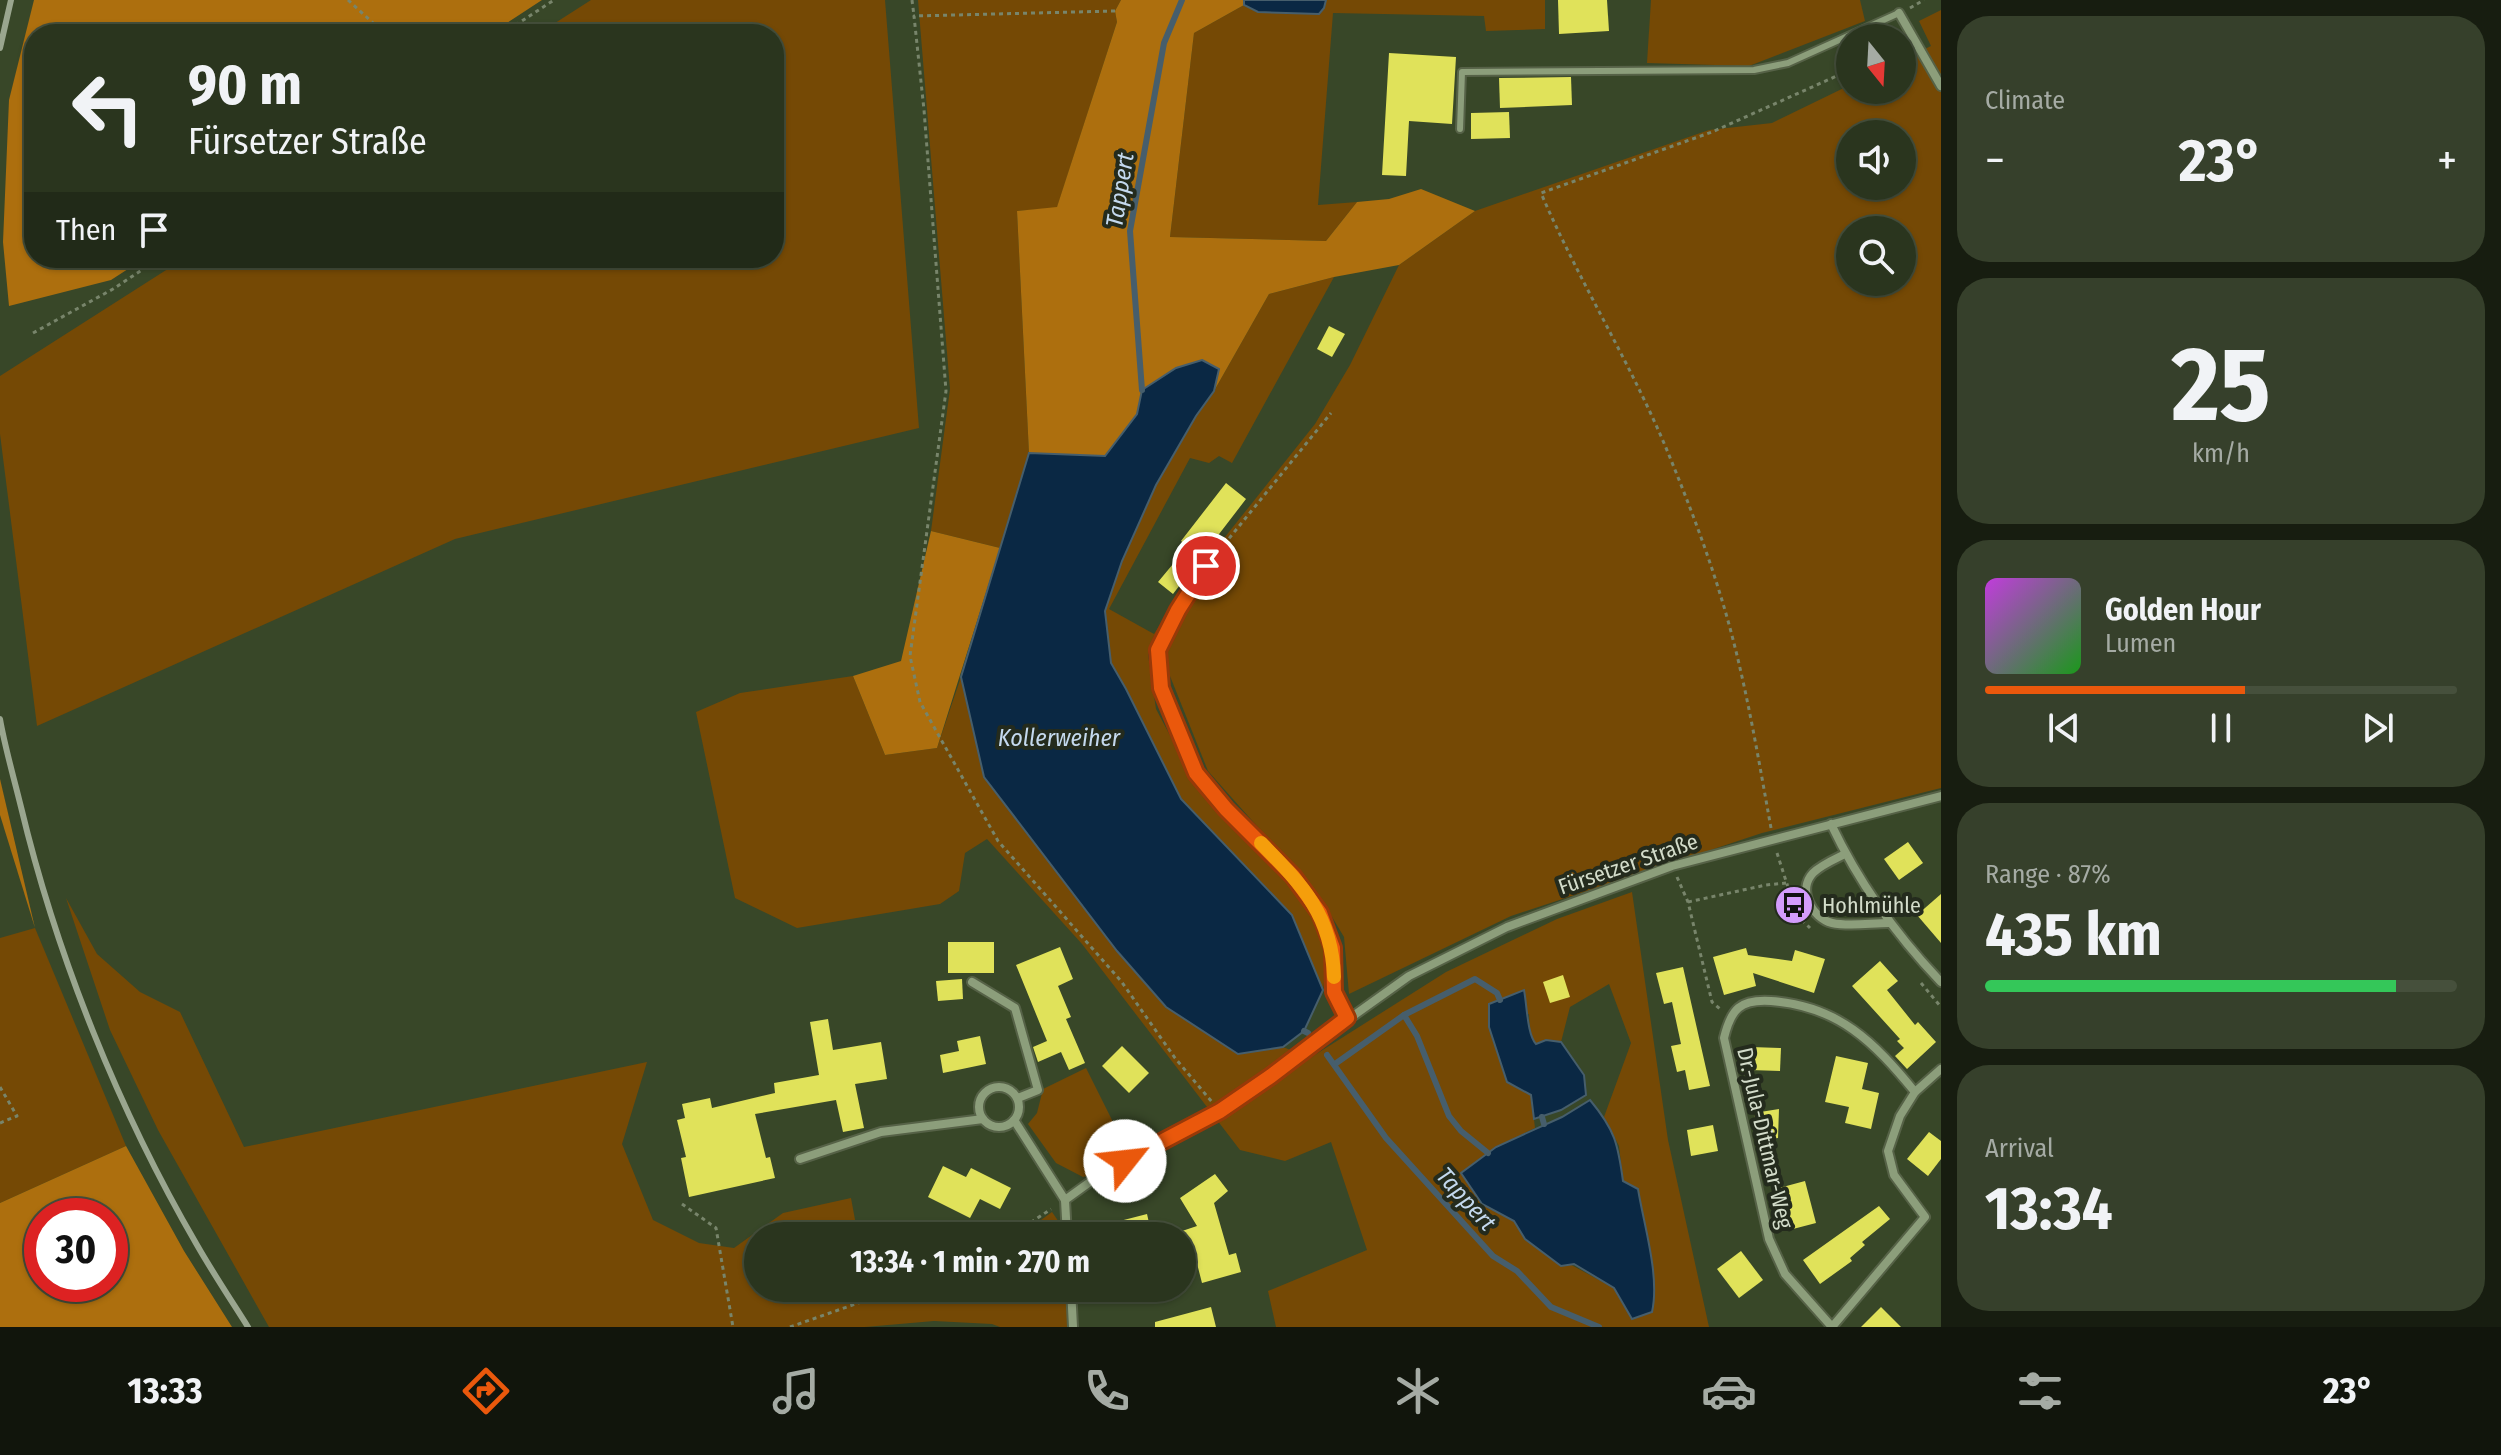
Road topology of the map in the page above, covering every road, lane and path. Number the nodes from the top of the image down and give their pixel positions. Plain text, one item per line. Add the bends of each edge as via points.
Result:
1 (348, 0) edge
2 (554, 0) edge
3 (912, 0) edge
4 (1115, 11) dead end
5 (1899, 13) joint
6 (914, 16) junction
7 (374, 24) edge
8 (517, 24) edge
9 (1836, 76) edge
10 (1941, 86) edge
11 (1460, 129) dead end
12 (145, 268) edge
13 (33, 333) dead end
14 (1331, 413) dead end
15 (1206, 566) joint
16 (1941, 796) edge
17 (1831, 824) junction
18 (1773, 839) junction
19 (1845, 854) junction
20 (1672, 866) junction
21 (1786, 883) dead end
22 (1688, 902) junction
23 (1889, 923) junction
24 (972, 982) dead end
25 (1941, 982) edge
26 (1729, 1017) junction
27 (1347, 1018) junction
28 (1941, 1069) edge
29 (0, 1087) edge
30 (1915, 1092) junction
31 (1018, 1098) junction
32 (1220, 1111) junction
33 (983, 1119) junction
34 (1014, 1120) junction
35 (0, 1123) edge
36 (800, 1159) dead end
37 (1065, 1200) junction
38 (682, 1204) dead end
39 (1032, 1222) edge
40 (1066, 1222) edge
41 (861, 1302) edge
42 (1072, 1302) edge
43 (733, 1327) edge
44 (790, 1327) edge
45 (1073, 1327) edge
46 (1832, 1327) edge

1 - 7 path
2 - 8 path
3 - 6 path
4 - 6 path
5 - 10 street
5 - 11 lane via 1788,63 1754,70 1462,72
6 - 32 path via 946,391 910,656 920,702 998,841 1121,981
9 - 18 path via 1712,132 1541,193 1671,458 1716,584 1752,724
12 - 13 path
14 - 15 path
15 - 27 lane via 1158,650 1161,688 1196,773 1293,876 1320,913 1333,948 1334,992
16 - 17 street, Fürsetzer Straße
17 - 18 street, Fürsetzer Straße
17 - 19 street
18 - 20 street, Fürsetzer Straße
19 - 23 street
19 - 23 street via 1813,872 1806,894 1810,906 1833,924
20 - 22 path
20 - 27 street, Fürsetzer Straße via 1507,927 1409,976
21 - 22 path
22 - 26 path via 1712,1002
23 - 25 street
24 - 31 street via 1015,1008 1038,1090
26 - 30 street via 1741,1005 1762,1001 1812,1008 1841,1020 1883,1054
26 - 46 street, Dr.-Jula-Dittmar-Weg via 1724,1038 1769,1239 1785,1274
27 - 32 street, Fürsetzer Straße
28 - 30 street, Dr.-Jula-Dittmar-Weg
29 - 35 path via 17,1116
30 - 46 street, Dr.-Jula-Dittmar-Weg via 1888,1151 1894,1175 1925,1217
31 - 33 street via 1004,1087 990,1089 981,1097
31 - 34 street
32 - 37 street, Fürsetzer Straße via 1101,1174
33 - 34 street via 1000,1127
33 - 36 street via 881,1132
34 - 37 street
37 - 39 path
37 - 40 street
38 - 43 path via 716,1228
41 - 44 path
42 - 45 street

